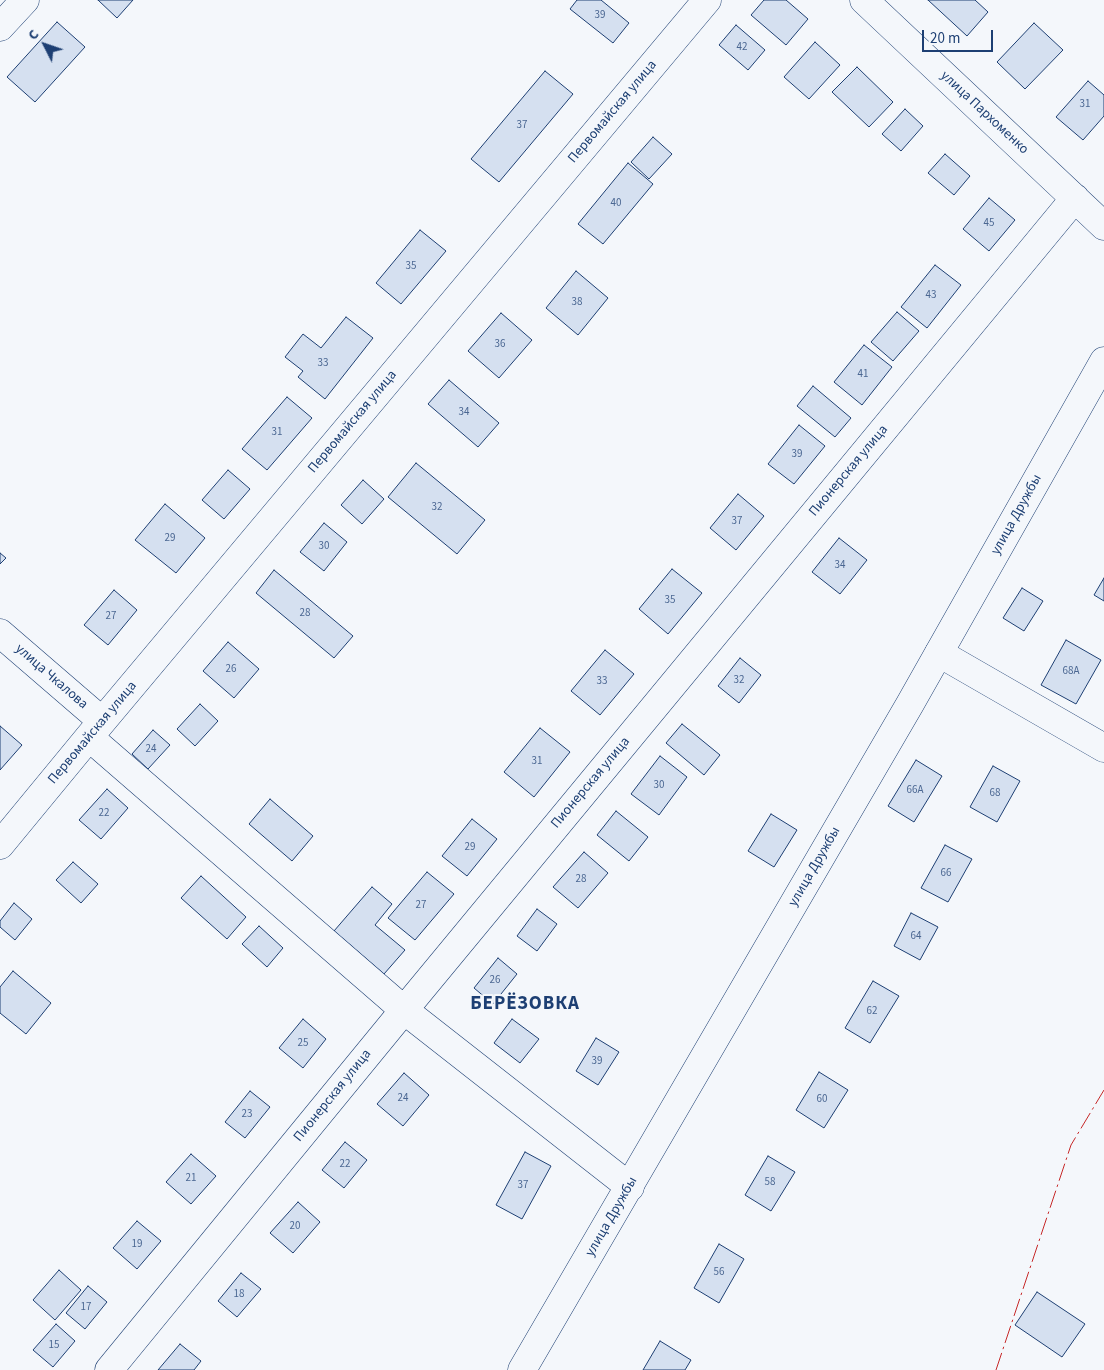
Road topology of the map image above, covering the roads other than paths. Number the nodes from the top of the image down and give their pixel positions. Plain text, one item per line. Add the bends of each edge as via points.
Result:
1 (25, 0) edge
2 (707, 0) edge
3 (864, 0) edge
4 (0, 27) edge
5 (1076, 198) junction
6 (1104, 226) edge
7 (1104, 361) edge
8 (0, 633) edge
9 (939, 653) junction
10 (96, 729) junction
11 (1104, 748) edge
12 (0, 845) edge
13 (404, 1010) junction
14 (630, 1187) junction
15 (109, 1370) edge
16 (522, 1370) edge

1 - 4 street
2 - 10 street, Первомайская улица
3 - 5 street, улица Пархоменко
5 - 6 street, улица Пархоменко
5 - 13 street, Пионерская улица
7 - 9 street, улица Дружбы
8 - 10 street, улица Чкалова
9 - 11 street
9 - 14 street, улица Дружбы
10 - 12 street, Первомайская улица
10 - 13 street, улица Чкалова
13 - 14 street, улица Чкалова
13 - 15 street, Пионерская улица
14 - 16 street, улица Дружбы

